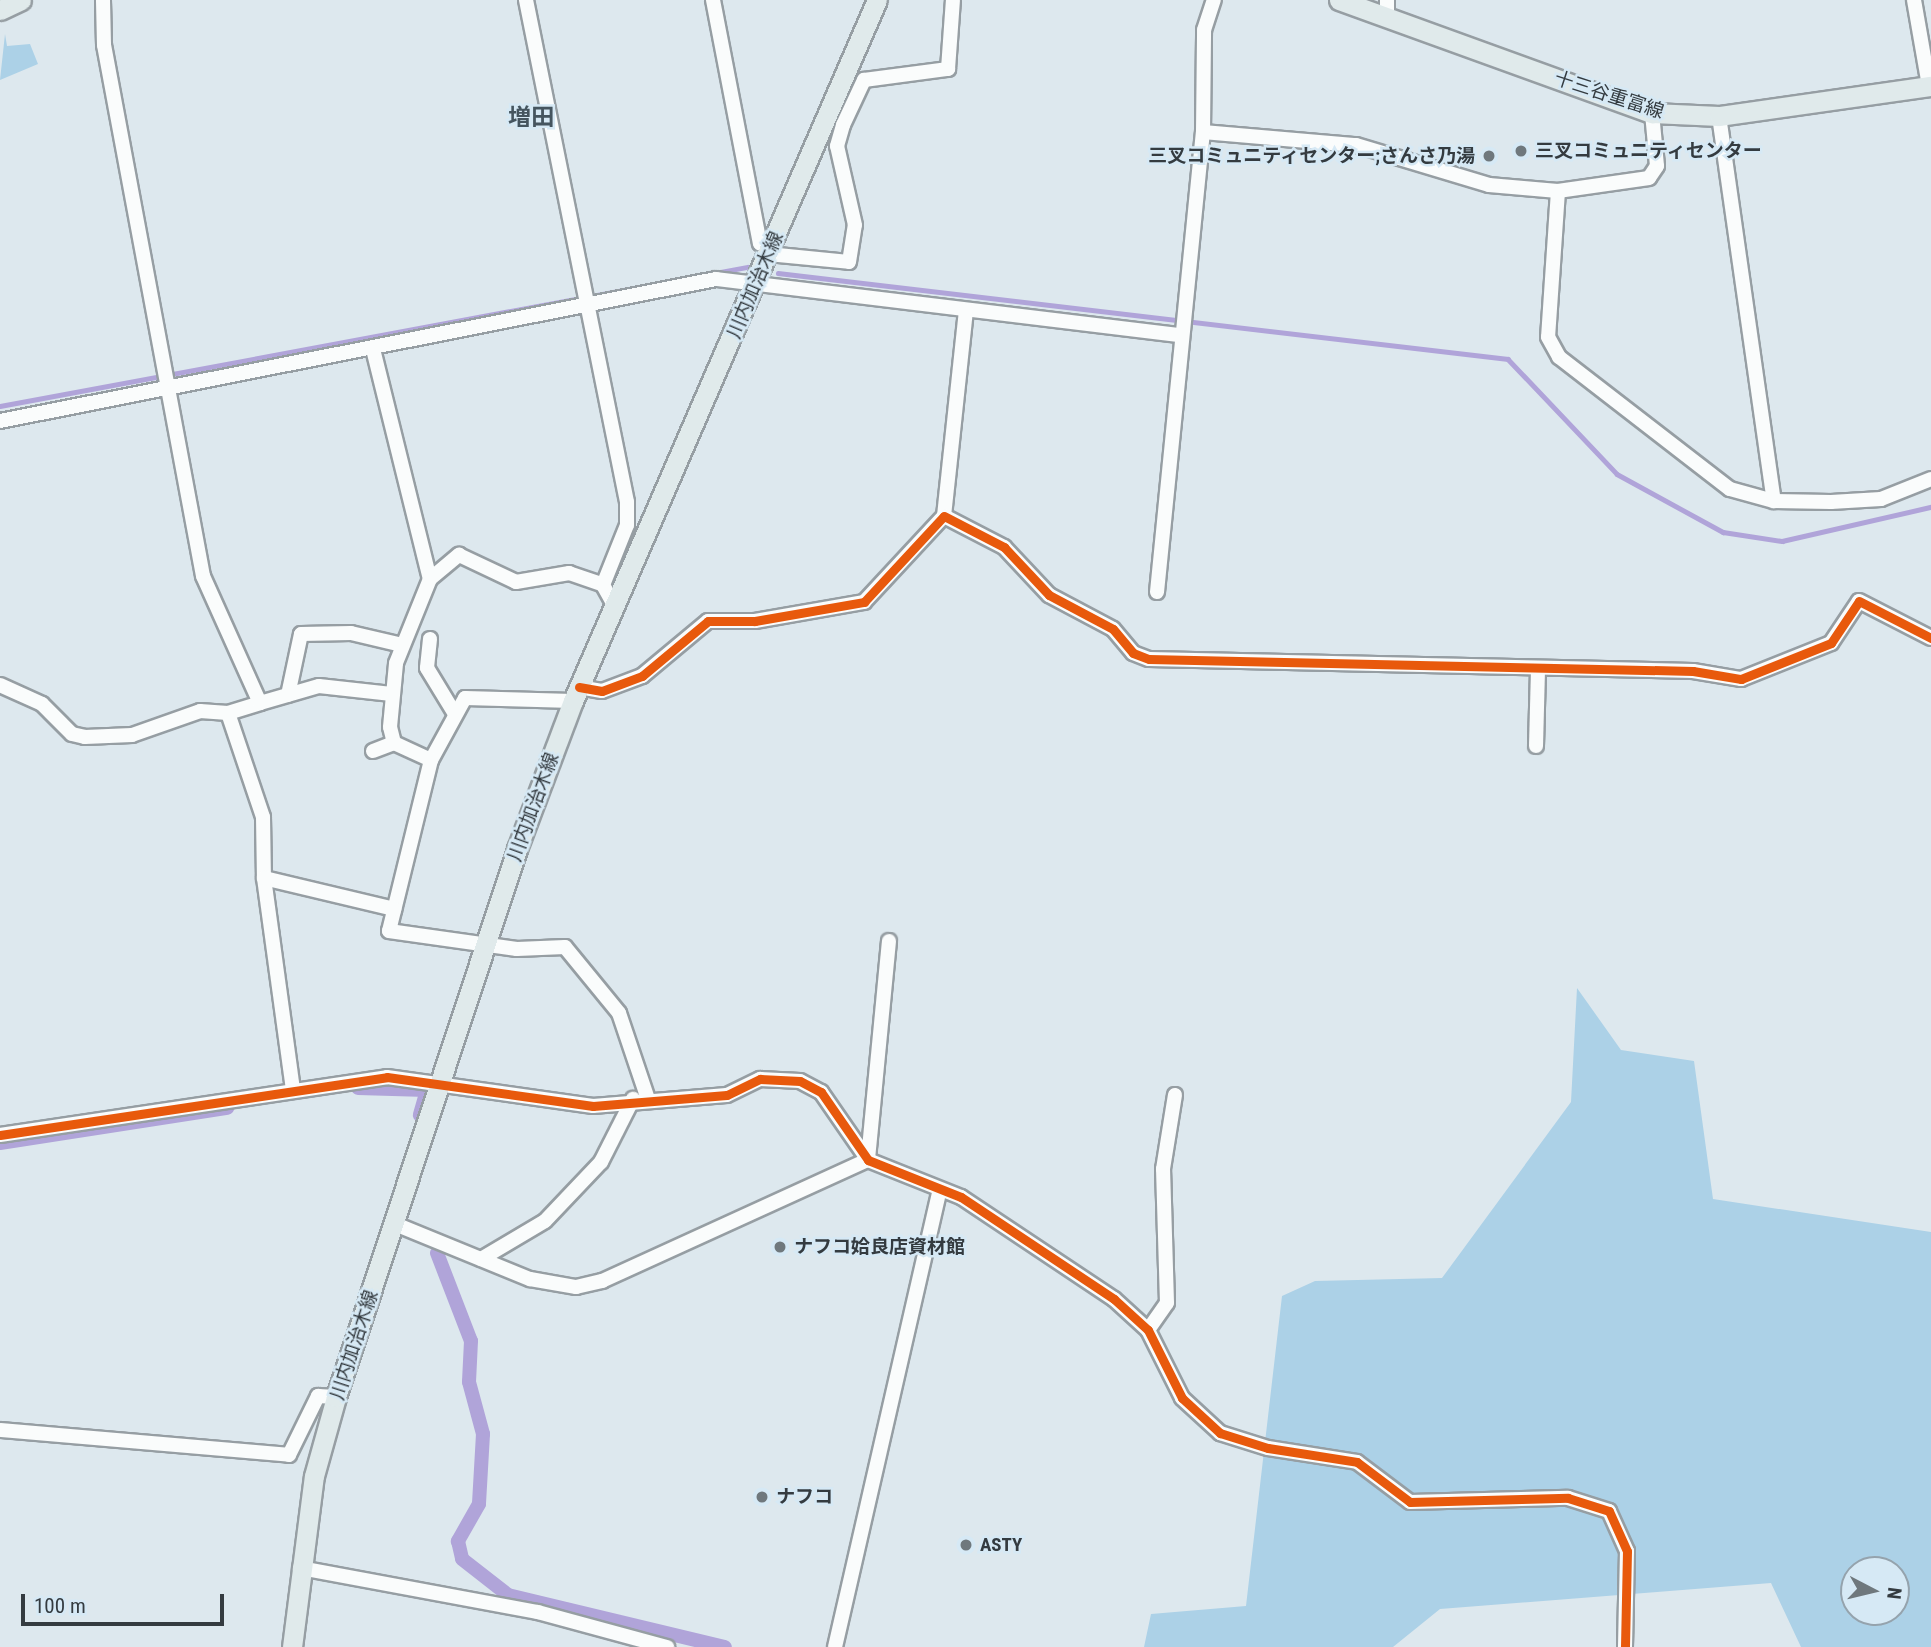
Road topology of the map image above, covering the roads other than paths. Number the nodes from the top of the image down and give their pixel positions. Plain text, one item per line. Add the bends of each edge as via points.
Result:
1 (21, 0) edge
2 (103, 0) edge
3 (526, 0) edge
4 (713, 0) edge
5 (877, 0) edge
6 (953, 0) edge
7 (1214, 0) edge
8 (1339, 0) edge
9 (1914, 0) edge
10 (1387, 9) edge
11 (0, 10) edge
12 (1930, 86) edge
13 (1652, 113) junction
14 (1718, 116) junction
15 (1203, 132) junction
16 (1558, 191) junction
17 (769, 251) junction
18 (755, 285) junction
19 (585, 305) junction
20 (966, 310) junction
21 (1181, 331) junction
22 (373, 349) junction
23 (166, 384) junction
24 (0, 421) edge
25 (1931, 479) edge
26 (1774, 500) junction
27 (944, 516) junction
28 (430, 579) junction
29 (603, 585) junction
30 (1157, 592) dead end
31 (615, 607) junction
32 (412, 623) junction
33 (1931, 638) edge
34 (402, 645) junction
35 (1538, 669) junction
36 (0, 685) edge
37 (392, 694) junction
38 (576, 694) junction
39 (288, 695) junction
40 (260, 703) junction
41 (228, 713) junction
42 (455, 714) junction
43 (394, 743) junction
44 (1536, 746) dead end
45 (373, 751) dead end
46 (431, 760) junction
47 (264, 878) junction
48 (394, 909) junction
49 (889, 942) dead end
50 (485, 944) junction
51 (440, 1081) junction
52 (293, 1089) junction
53 (1175, 1095) dead end
54 (633, 1099) junction
55 (648, 1099) junction
56 (0, 1135) edge
57 (868, 1160) junction
58 (940, 1190) junction
59 (395, 1224) junction
60 (481, 1259) junction
61 (1148, 1330) junction
62 (336, 1396) junction
63 (0, 1430) edge
64 (300, 1568) junction
65 (292, 1647) edge
66 (667, 1647) edge
67 (835, 1647) edge
68 (1625, 1647) edge

1 - 11 main road
2 - 23 street via 104,45
3 - 19 street via 583,272
4 - 17 street via 760,243
5 - 17 main road, 川内加治木線
6 - 17 street via 948,69 864,80 842,125 837,146 855,225 849,262
7 - 15 street via 1204,30
8 - 10 main road, 十三谷重富線
9 - 12 street
10 - 13 main road, 十三谷重富線
12 - 14 main road, 十三谷重富線
13 - 14 main road, 十三谷重富線
13 - 16 street via 1657,166 1649,178
14 - 26 street
15 - 16 street via 1356,145 1489,185
15 - 21 street
16 - 26 street via 1548,337 1559,357 1730,489
17 - 18 main road, 川内加治木線
18 - 19 street via 716,279
18 - 20 street
18 - 31 main road, 川内加治木線
19 - 22 street
19 - 29 street via 627,502 627,525
20 - 21 street
20 - 27 street
21 - 30 street
22 - 23 street
22 - 28 street
23 - 24 street
23 - 40 street via 203,576
25 - 26 street via 1881,499
27 - 35 street via 1004,547 1049,595 1113,629 1133,653 1149,659
27 - 38 street via 863,602 755,621 708,621 642,676 601,691
28 - 29 street via 459,555 516,582 569,573
28 - 32 street
29 - 31 street
31 - 38 main road, 川内加治木線
32 - 34 street
32 - 42 street via 434,640 427,668
33 - 35 street via 1859,601 1831,643 1741,679 1693,671
34 - 37 street
34 - 39 street via 351,633 301,634
35 - 44 street
36 - 41 street via 42,704 72,734 85,737 131,735 200,711
37 - 39 street via 318,686
37 - 43 street
38 - 42 street via 475,694
38 - 50 main road, 川内加治木線
39 - 40 street
40 - 41 street
41 - 47 street via 263,817
42 - 46 street
43 - 45 street
43 - 46 street
46 - 48 street
47 - 48 street
47 - 52 street
48 - 50 street via 389,931
49 - 57 street
50 - 51 main road, 川内加治木線
50 - 55 street via 565,947 619,1013
51 - 52 street via 387,1077
51 - 54 street via 593,1107
51 - 59 main road, 川内加治木線
52 - 56 street
53 - 61 street via 1163,1169 1167,1303
54 - 55 street
54 - 60 street via 601,1162 545,1221
55 - 57 street via 727,1095 760,1079 800,1081 821,1092
57 - 58 street
57 - 60 street via 602,1281 557,1287
58 - 61 street via 961,1197 1088,1279
58 - 67 street
59 - 60 street
59 - 62 main road, 川内加治木線
61 - 68 street via 1182,1398 1200,1419 1240,1442 1357,1462 1410,1502 1568,1498 1609,1511 1627,1551
62 - 63 street via 318,1396 289,1455
62 - 64 main road, 川内加治木線 via 314,1476
64 - 65 main road, 川内加治木線
64 - 66 street via 538,1612

